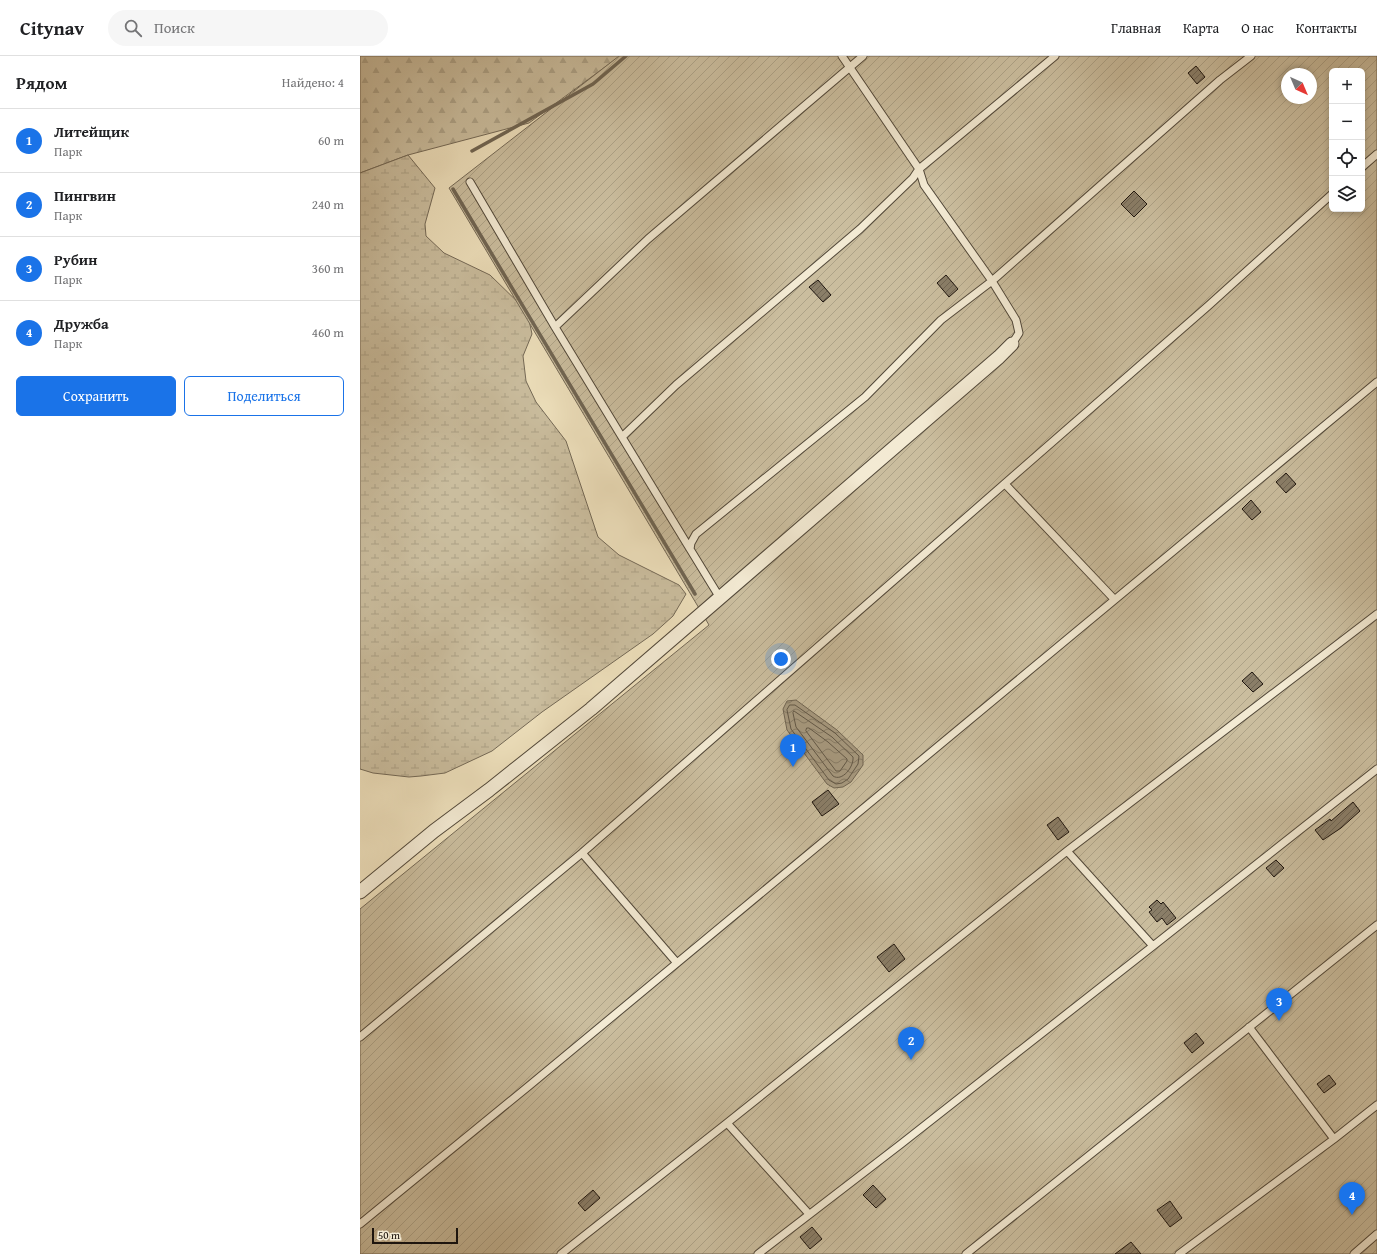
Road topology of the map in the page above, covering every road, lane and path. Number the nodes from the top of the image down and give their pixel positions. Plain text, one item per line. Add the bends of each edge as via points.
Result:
1 (842, 56) edge
2 (863, 56) edge
3 (1055, 56) edge
4 (1251, 56) edge
5 (849, 67) junction
6 (1377, 154) edge
7 (1365, 164) edge
8 (919, 169) junction
9 (470, 182) dead end
10 (1329, 197) edge
11 (992, 281) junction
12 (556, 327) junction
13 (1012, 344) joint
14 (1377, 382) edge
15 (622, 437) junction
16 (1005, 484) junction
17 (690, 549) junction
18 (720, 598) junction
19 (1114, 599) junction
20 (1377, 614) edge
21 (1377, 769) edge
22 (1067, 851) junction
23 (582, 853) junction
24 (360, 892) edge
25 (1377, 925) edge
26 (1153, 946) junction
27 (677, 963) junction
28 (1249, 1027) junction
29 (360, 1038) edge
30 (1377, 1105) edge
31 (727, 1123) junction
32 (1334, 1140) junction
33 (809, 1214) junction
34 (360, 1224) edge
35 (1377, 1234) edge
36 (561, 1254) edge
37 (758, 1254) edge
38 (966, 1254) edge
39 (1179, 1254) edge
40 (1354, 1254) edge

1 - 5 lane
2 - 5 lane
3 - 8 lane
4 - 11 lane via 1220,80
5 - 8 lane
5 - 12 lane via 648,239
6 - 7 lane
8 - 11 lane via 924,185
8 - 15 lane via 913,178 860,229 676,385
9 - 12 lane
10 - 16 lane
11 - 13 lane via 1016,320 1019,333
11 - 17 lane via 941,320 865,397 696,534
12 - 15 lane
13 - 18 street via 999,358
14 - 19 lane
15 - 17 lane
16 - 19 lane
16 - 23 lane
17 - 18 lane
18 - 24 street via 591,709
19 - 27 lane
20 - 22 lane
21 - 26 lane
22 - 26 lane
22 - 31 lane
23 - 27 lane
23 - 29 lane
25 - 28 lane
26 - 33 lane
27 - 34 lane
28 - 32 lane
28 - 38 lane
30 - 32 lane
31 - 33 lane
31 - 36 lane
32 - 39 lane
33 - 37 lane
35 - 40 lane

